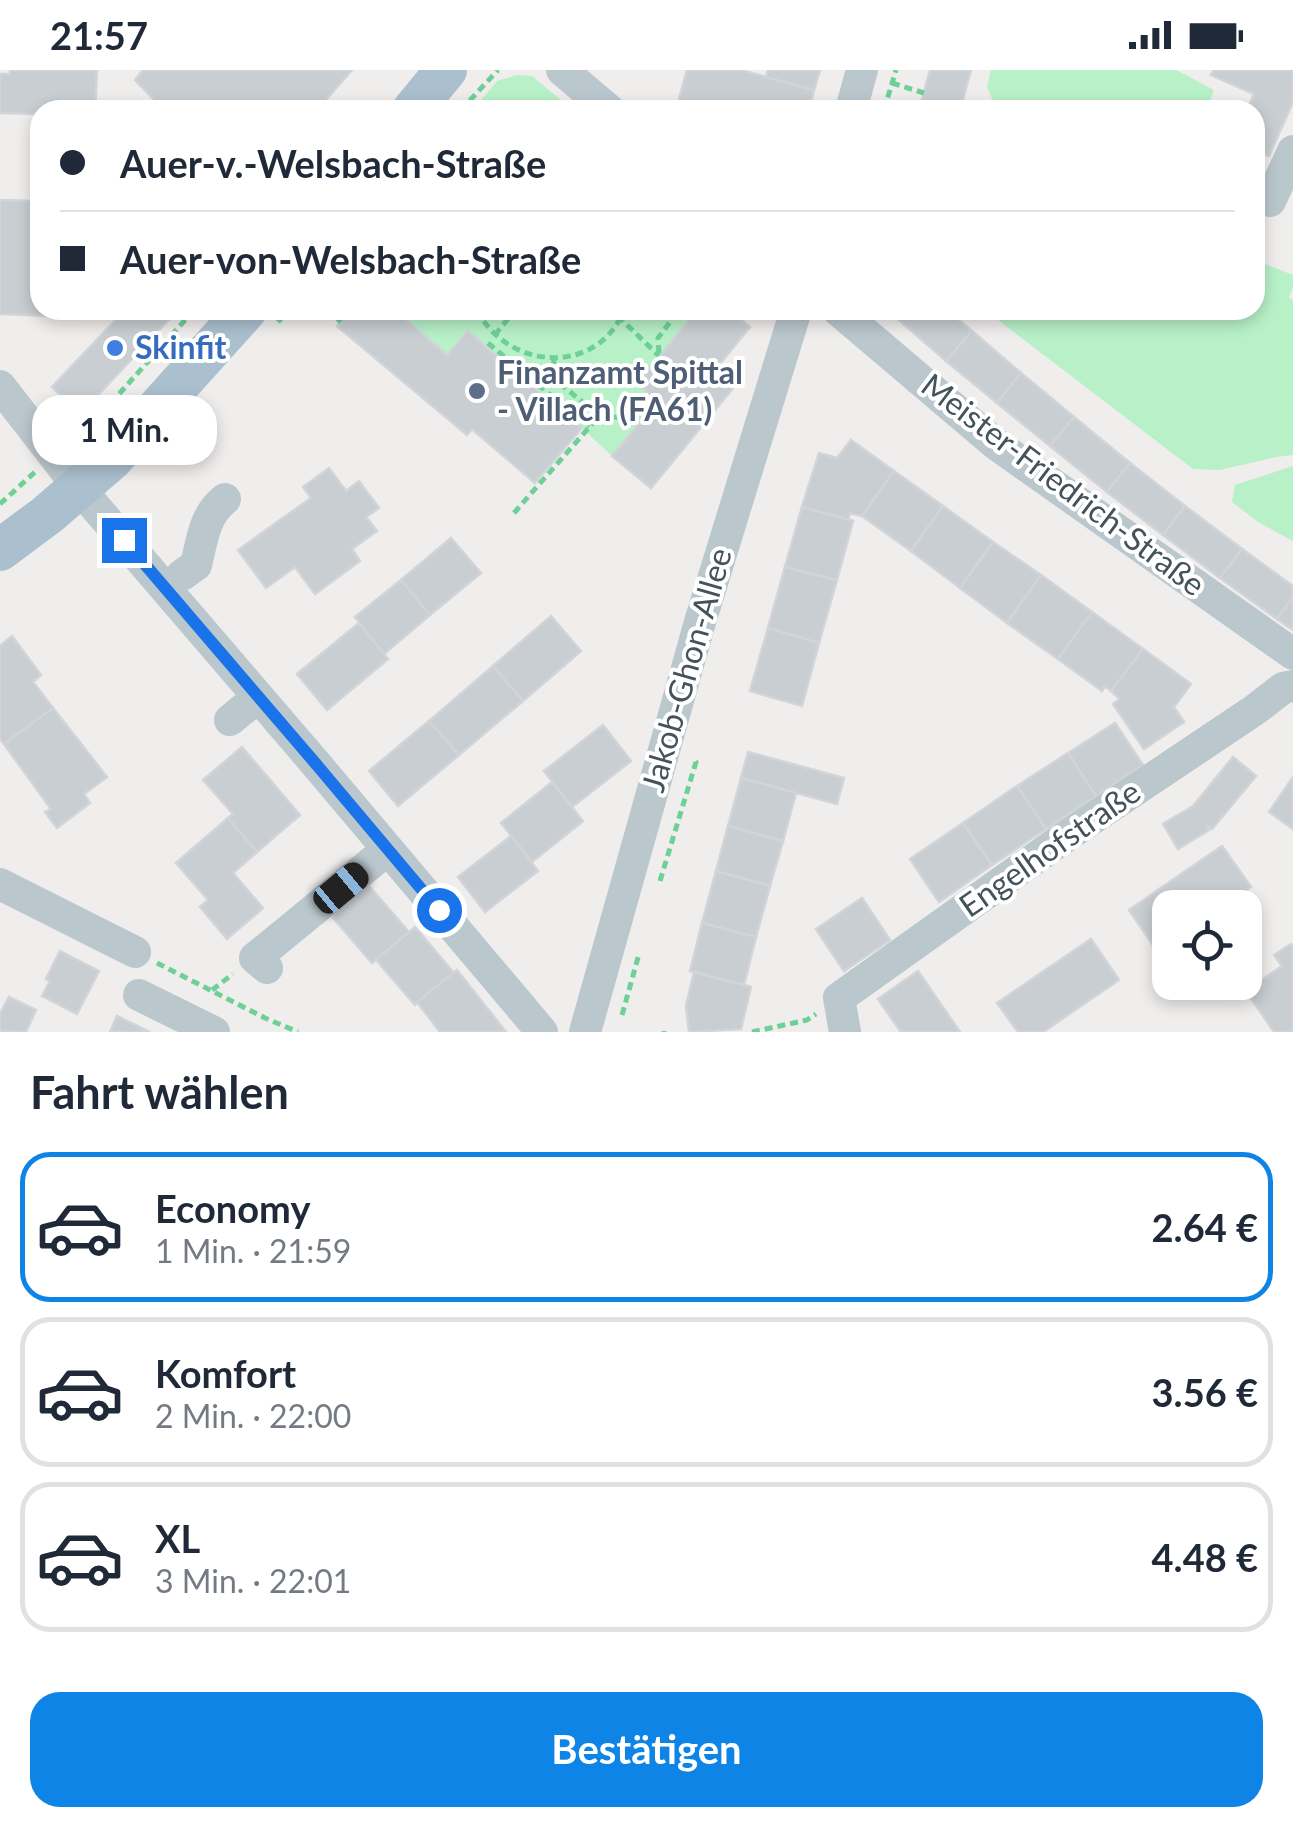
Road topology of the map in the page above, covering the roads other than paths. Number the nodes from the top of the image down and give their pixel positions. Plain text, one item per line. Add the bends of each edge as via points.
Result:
1 (562, 70) edge
2 (877, 76) edge
3 (462, 80) edge
4 (429, 100) edge
5 (597, 100) edge
6 (859, 100) edge
7 (1293, 151) edge
8 (1270, 201) dead end
9 (237, 320) edge
10 (793, 320) edge
11 (850, 320) edge
12 (0, 386) edge
13 (79, 488) junction
14 (225, 499) dead end
15 (0, 550) edge
16 (182, 574) dead end
17 (1293, 654) edge
18 (1293, 686) edge
19 (258, 697) junction
20 (230, 720) dead end
21 (387, 850) junction
22 (0, 884) edge
23 (135, 952) road end
24 (267, 968) dead end
25 (139, 994) dead end
26 (214, 1032) edge
27 (542, 1032) edge
28 (585, 1032) edge
29 (845, 1032) edge

1 - 5 street
2 - 6 street
3 - 4 main road
7 - 8 street
9 - 13 main road
10 - 28 street, Jakob-Ghon-Allee
11 - 17 street, Meister-Friedrich-Straße via 997,445
12 - 13 street
13 - 15 main road
13 - 19 street
14 - 16 street via 204,527 196,565
18 - 29 street, Engelhofstraße via 838,998
19 - 20 street
19 - 21 street
21 - 24 street via 336,883 255,958
21 - 27 street
22 - 23 street
25 - 26 street

